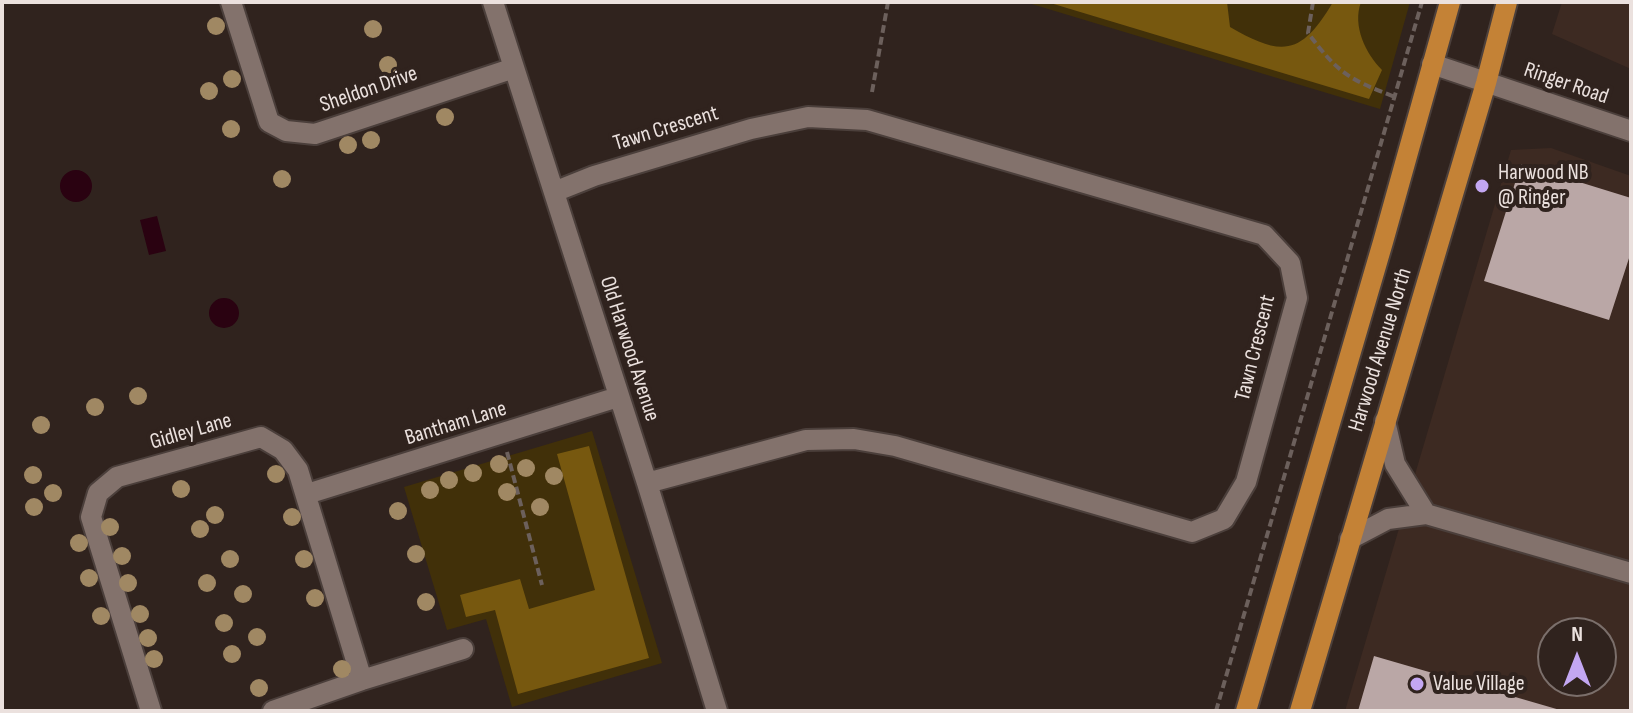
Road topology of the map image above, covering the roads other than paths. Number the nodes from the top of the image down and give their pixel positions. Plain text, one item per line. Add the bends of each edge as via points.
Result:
1 (231, 2) edge
2 (493, 2) edge
3 (1450, 2) edge
4 (1507, 2) edge
5 (1432, 64) junction
6 (514, 68) junction
7 (1486, 83) junction
8 (1631, 131) edge
9 (554, 192) junction
10 (618, 397) junction
11 (1385, 421) junction
12 (647, 483) junction
13 (307, 494) junction
14 (1426, 514) junction
15 (1350, 539) junction
16 (1631, 573) edge
17 (463, 649) dead end
18 (362, 680) junction
19 (151, 711) edge
20 (273, 711) edge
21 (717, 711) edge
22 (1246, 711) edge
23 (1300, 711) edge

1 - 6 street, Sheldon Drive via 269,122 286,131 315,134
2 - 6 street, Old Harwood Avenue
3 - 5 main road, Harwood Avenue North
4 - 7 main road, Harwood Avenue North
5 - 7 street, Ringer Road
5 - 22 main road, Harwood Avenue North
6 - 9 street, Old Harwood Avenue
7 - 8 street, Ringer Road
7 - 11 main road, Harwood Avenue North
9 - 10 street, Old Harwood Avenue
9 - 12 street, Tawn Crescent via 751,129 808,117 867,120 1264,235 1290,263 1297,298 1246,482 1224,519 1192,532 895,446 854,439 806,440
10 - 12 street, Old Harwood Avenue
10 - 13 street, Bantham Lane
11 - 14 street via 1395,464
11 - 15 main road, Harwood Avenue North
12 - 21 street, Old Harwood Avenue
13 - 18 street, Gidley Lane
13 - 19 street, Gidley Lane via 283,450 261,437 117,477 98,493 91,517
14 - 15 street via 1388,519
14 - 16 street
15 - 23 main road, Harwood Avenue North
17 - 18 street
18 - 20 street

